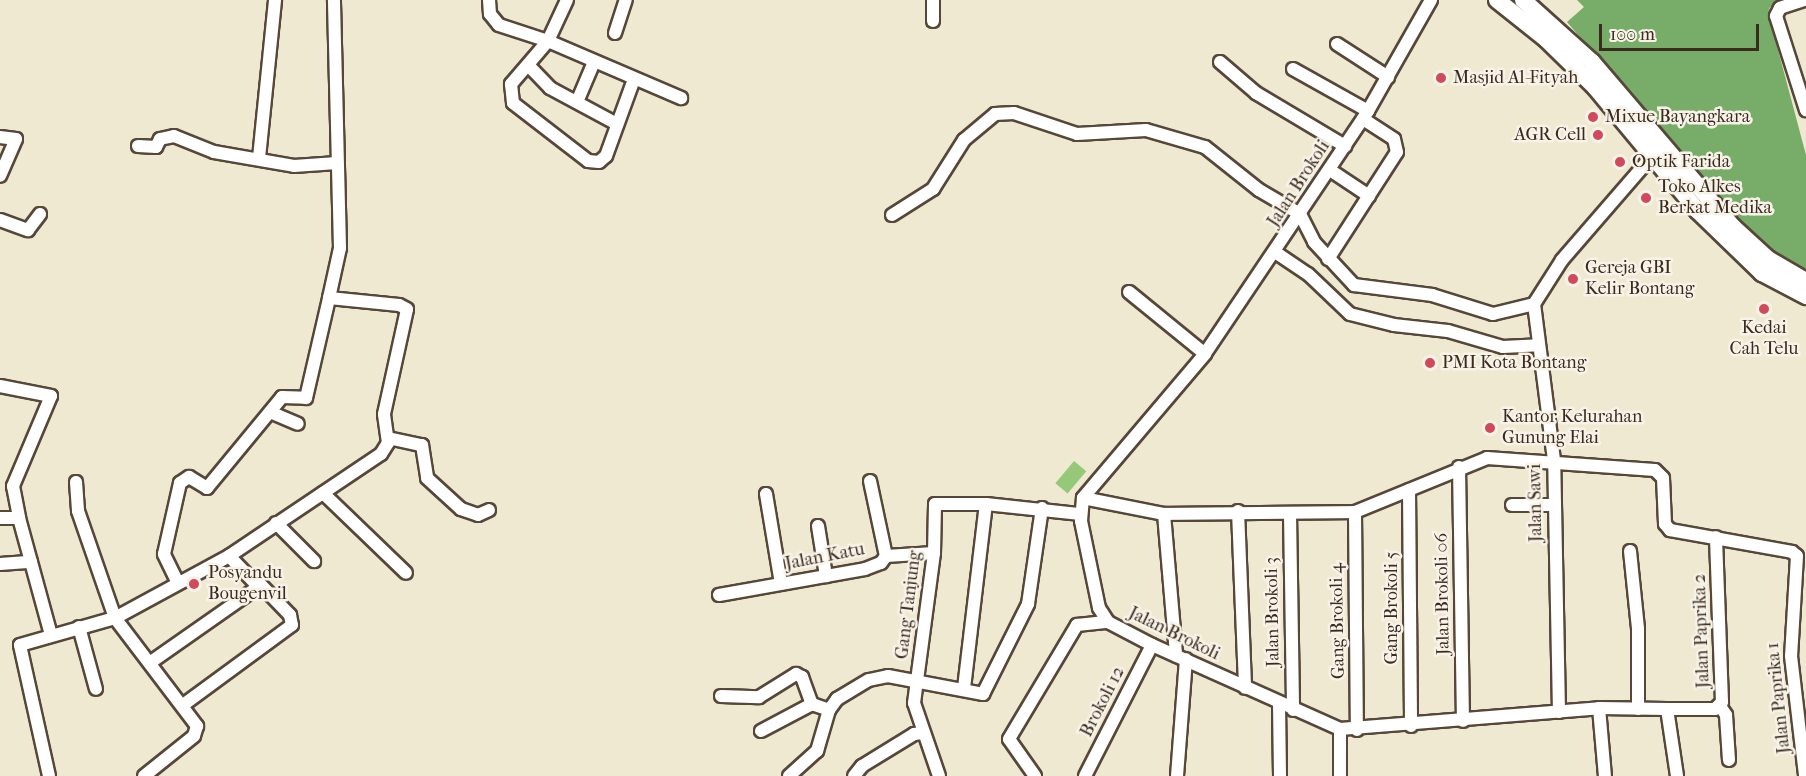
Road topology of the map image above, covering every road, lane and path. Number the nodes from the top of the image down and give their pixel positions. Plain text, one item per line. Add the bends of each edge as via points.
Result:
1 (276, 0) edge
2 (334, 0) edge
3 (489, 0) edge
4 (567, 0) edge
5 (626, 0) edge
6 (933, 0) edge
7 (1431, 0) edge
8 (1497, 0) edge
9 (1523, 0) edge
10 (1804, 0) edge
11 (933, 21) dead end
12 (615, 33) dead end
13 (548, 41) junction
14 (1337, 44) dead end
15 (594, 62) junction
16 (1220, 62) dead end
17 (528, 65) junction
18 (1293, 69) dead end
19 (1800, 74) edge
20 (1388, 77) junction
21 (634, 79) junction
22 (681, 98) dead end
23 (577, 102) junction
24 (1806, 110) edge
25 (1366, 115) junction
26 (617, 124) junction
27 (0, 137) edge
28 (138, 146) dead end
29 (1345, 146) junction
30 (1652, 156) junction
31 (259, 158) junction
32 (337, 163) junction
33 (1330, 170) junction
34 (0, 176) edge
35 (1677, 176) junction
36 (1369, 196) junction
37 (1702, 205) junction
38 (1300, 213) junction
39 (40, 214) dead end
40 (892, 215) dead end
41 (0, 220) edge
42 (1278, 249) junction
43 (1328, 259) junction
44 (1806, 281) edge
45 (1129, 292) dead end
46 (1806, 296) edge
47 (329, 298) junction
48 (1534, 307) junction
49 (1537, 339) junction
50 (1205, 354) junction
51 (0, 386) edge
52 (270, 412) junction
53 (298, 424) dead end
54 (388, 438) junction
55 (1554, 460) junction
56 (1459, 467) junction
57 (870, 481) dead end
58 (76, 482) dead end
59 (1409, 490) junction
60 (323, 493) junction
61 (765, 494) dead end
62 (1083, 498) junction
63 (986, 504) junction
64 (1512, 505) dead end
65 (1555, 505) junction
66 (1042, 508) junction
67 (489, 510) dead end
68 (1238, 512) junction
69 (1355, 512) junction
70 (1080, 514) junction
71 (1164, 514) junction
72 (1290, 514) junction
73 (0, 518) edge
74 (19, 518) junction
75 (276, 523) junction
76 (818, 526) dead end
77 (1716, 537) junction
78 (1630, 551) dead end
79 (934, 554) junction
80 (229, 556) junction
81 (886, 556) junction
82 (314, 561) dead end
83 (31, 562) junction
84 (0, 564) edge
85 (406, 573) dead end
86 (826, 576) junction
87 (177, 581) junction
88 (781, 584) junction
89 (258, 586) junction
90 (719, 595) dead end
91 (115, 618) junction
92 (1108, 622) junction
93 (79, 627) junction
94 (51, 635) junction
95 (1152, 645) junction
96 (1181, 657) junction
97 (151, 662) junction
98 (964, 688) junction
99 (1245, 688) junction
100 (96, 689) dead end
101 (721, 696) dead end
102 (916, 696) junction
103 (812, 704) junction
104 (1279, 704) junction
105 (183, 705) junction
106 (1720, 706) junction
107 (1599, 708) junction
108 (1638, 709) junction
109 (1667, 709) junction
110 (830, 710) junction
111 (1293, 710) junction
112 (1559, 712) junction
113 (1463, 722) junction
114 (1411, 726) junction
115 (1340, 729) junction
116 (1357, 730) junction
117 (761, 731) dead end
118 (923, 733) junction
119 (1729, 760) dead end
120 (49, 776) edge
121 (144, 776) edge
122 (789, 776) edge
123 (854, 776) edge
124 (939, 776) edge
125 (1035, 776) edge
126 (1085, 776) edge
127 (1177, 776) edge
128 (1280, 776) edge
129 (1340, 776) edge
130 (1605, 776) edge
131 (1677, 776) edge
132 (1805, 776) edge

1 - 31 street
2 - 32 street
3 - 13 street via 490,14 499,25
4 - 13 street
5 - 12 street
6 - 11 street
7 - 20 street, Jalan Brokoli
8 - 30 main road via 1546,39 1595,87
9 - 35 main road via 1592,62
10 - 19 street via 1780,8 1776,16
13 - 15 street
13 - 17 street
14 - 20 street
15 - 21 street
15 - 23 street
16 - 29 street via 1256,93
17 - 23 street via 550,88
17 - 26 street via 511,84 511,99 588,161 599,162 606,156
18 - 25 street
19 - 24 street
20 - 25 street, Jalan Brokoli
21 - 22 street
21 - 26 street
23 - 26 street
25 - 29 street, Jalan Brokoli
25 - 36 street via 1398,147
27 - 34 street via 16,139
28 - 31 street via 156,147 160,139 174,136 214,152
29 - 33 street, Jalan Brokoli
30 - 35 main road
30 - 48 street via 1562,260
31 - 32 street via 294,166
32 - 47 street via 340,248
33 - 36 street
33 - 38 street, Jalan Brokoli
35 - 37 main road
36 - 43 street
37 - 44 main road via 1768,259
37 - 46 main road via 1762,273
38 - 40 street via 1259,190 1213,152 1191,142 1135,129 1077,135 1023,115 1001,112 982,121 964,140 933,189
38 - 42 street, Jalan Brokoli
38 - 43 street via 1314,242
39 - 41 street via 28,230
42 - 49 street via 1350,314 1384,324 1448,331 1503,347
42 - 50 street, Jalan Brokoli
43 - 48 street via 1360,286 1432,294 1493,314
45 - 50 street
47 - 52 street via 308,395 303,398 287,394
47 - 54 street via 407,309 384,414
48 - 49 street, Jalan Sawi
49 - 55 street, Jalan Sawi
50 - 62 street, Jalan Brokoli
51 - 74 street via 51,396 13,486
52 - 53 street
52 - 87 street via 210,485 204,489 189,477 180,483 164,554
54 - 60 street via 381,454
54 - 67 street via 422,445 427,478 461,509 478,515
55 - 56 street via 1487,458
55 - 65 street, Jalan Sawi
55 - 77 street, Jalan Paprika 1 via 1655,470 1663,478 1667,529
56 - 59 street
56 - 113 street, Jalan Brokoli 06
57 - 81 street
58 - 91 street via 78,511
59 - 69 street
59 - 114 street, Gang Brokoli 5
60 - 75 street
60 - 85 street
61 - 88 street
62 - 70 street, Jalan Brokoli
62 - 71 street
63 - 66 street
63 - 79 street, Gang Tanjung via 935,504
63 - 98 street
64 - 65 street
65 - 112 street, Jalan Sawi
66 - 70 street
66 - 98 street via 1025,611 982,694 974,695
68 - 71 street
68 - 72 street
68 - 99 street
69 - 72 street
69 - 116 street, Gang Brokoli 4
70 - 92 street, Jalan Brokoli via 1099,608
71 - 96 street
72 - 111 street, Jalan Brokoli 3
73 - 74 street
74 - 83 street
75 - 80 street
75 - 82 street
76 - 86 street
77 - 106 street, Jalan Paprika 2
77 - 132 street, Jalan Paprika 1 via 1797,556 1791,656
78 - 108 street via 1638,629
79 - 81 street, Jalan Katu
79 - 102 street, Gang Tanjung
80 - 87 street
80 - 89 street
81 - 86 street, Jalan Katu via 878,565
83 - 84 street
83 - 94 street
86 - 88 street, Jalan Katu
87 - 91 street
88 - 90 street, Jalan Katu
89 - 97 street
89 - 105 street via 265,587 290,615 292,625
91 - 93 street
91 - 97 street
92 - 95 street, Jalan Brokoli
92 - 125 street via 1077,625 1009,739
93 - 94 street
93 - 100 street
94 - 120 street via 22,642 18,650
95 - 96 street, Jalan Brokoli
95 - 126 street, Brokoli 12
96 - 99 street, Jalan Brokoli
96 - 127 street
97 - 105 street
98 - 102 street
99 - 104 street, Jalan Brokoli
101 - 103 street via 759,697 796,674 802,677
102 - 110 street via 888,676 869,680 837,699
102 - 118 street
103 - 110 street
103 - 117 street
104 - 111 street, Jalan Brokoli
104 - 128 street
105 - 121 street via 196,723 196,733
106 - 109 street, Jalan Paprika 2
106 - 119 street via 1726,716
107 - 108 street, Jalan Brokoli
107 - 112 street, Jalan Brokoli
107 - 130 street
108 - 109 street, Jalan Brokoli
109 - 131 street
110 - 122 street via 817,751
111 - 115 street, Jalan Brokoli
112 - 113 street, Jalan Brokoli
113 - 114 street, Jalan Brokoli
114 - 116 street, Jalan Brokoli
115 - 116 street, Jalan Brokoli
115 - 129 street
118 - 123 street via 914,734 879,755
118 - 124 street

